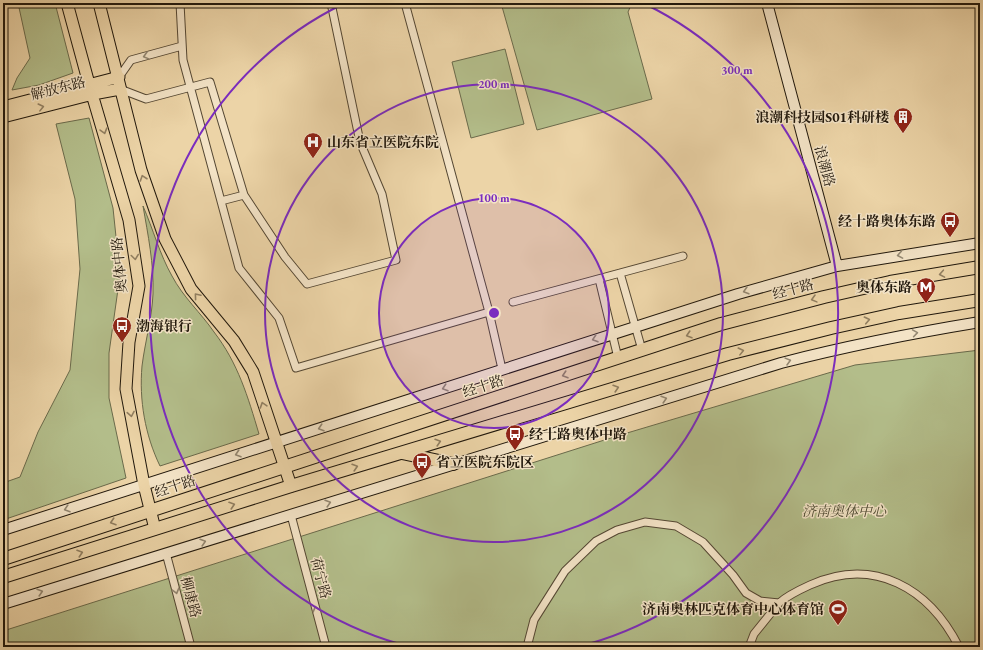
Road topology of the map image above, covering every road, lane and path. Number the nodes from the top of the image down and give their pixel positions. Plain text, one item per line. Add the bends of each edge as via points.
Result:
1 (67, 3) edge
2 (99, 3) edge
3 (180, 3) edge
4 (331, 3) edge
5 (405, 3) edge
6 (766, 3) edge
7 (182, 46) junction
8 (118, 77) junction
9 (190, 87) junction
10 (91, 89) junction
11 (120, 89) junction
12 (3, 107) edge
13 (3, 117) edge
14 (244, 194) junction
15 (221, 201) junction
16 (980, 243) edge
17 (683, 256) dead end
18 (837, 266) junction
19 (980, 267) edge
20 (620, 273) junction
21 (599, 279) junction
22 (980, 300) edge
23 (513, 302) dead end
24 (489, 312) junction
25 (980, 322) edge
26 (635, 327) junction
27 (612, 334) junction
28 (642, 350) junction
29 (618, 358) junction
30 (502, 369) junction
31 (275, 442) junction
32 (400, 453) junction
33 (453, 464) junction
34 (285, 466) junction
35 (144, 485) junction
36 (291, 486) junction
37 (150, 510) junction
38 (290, 515) junction
39 (155, 529) junction
40 (3, 530) edge
41 (166, 553) junction
42 (3, 559) edge
43 (3, 578) edge
44 (779, 603) junction
45 (3, 604) edge
46 (191, 647) edge
47 (326, 647) edge
48 (527, 647) edge
49 (749, 647) edge
50 (959, 647) edge

1 - 10 main road, 奥体中路
2 - 8 main road
3 - 7 street
4 - 14 street via 360,142 382,194 396,260 307,284 285,257
5 - 24 street
6 - 18 main road, 浪潮路
7 -> 8 street via 131,60
7 - 9 street
8 - 10 main road, 解放东路
8 - 11 main road
9 - 11 street via 146,99
9 - 14 street via 210,82
9 - 15 street
10 - 11 main road, 解放东路
10 - 12 main road, 解放东路
13 -> 10 main road, 解放东路
10 -> 35 main road, 奥体中路 via 130,220 139,286 126,389
31 -> 11 main road via 253,372 234,341 191,289 165,239 141,170
14 - 15 street
15 - 24 street via 239,268 279,318 296,368
16 -> 18 main road, 经十路
17 - 20 street
18 -> 26 main road, 经十路
19 -> 28 highway, 经十路 via 890,282 824,297 721,324
20 - 21 street
20 - 26 street
21 - 23 street
21 - 27 street
32 -> 22 highway via 728,354 832,328
24 - 30 street
33 -> 25 main road via 803,357 909,334
26 - 27 main road, 经十路
26 - 28 street
27 - 29 street
27 -> 30 main road, 经十路
28 - 29 highway, 经十路
29 -> 34 highway, 经十路
30 -> 31 main road, 经十路
31 - 34 main road
31 -> 35 main road, 经十路
32 - 33 highway
36 -> 32 highway
38 -> 33 main road
34 - 36 main road
34 - 37 highway, 经十路
35 - 37 main road, 奥体中路
35 -> 40 main road, 经十路
39 -> 36 highway
37 - 39 main road, 奥体中路
37 -> 42 highway, 经十路
41 -> 38 main road
47 -> 38 street, 荷宁路
43 -> 39 highway
45 -> 41 main road
41 -> 46 street, 柳康路
44 - 48 street via 760,601 746,593 704,542 676,526 645,522 617,530 596,541 565,571 534,620
44 - 49 street via 754,634
44 - 50 street via 787,596 827,577 875,574 916,593 935,612

